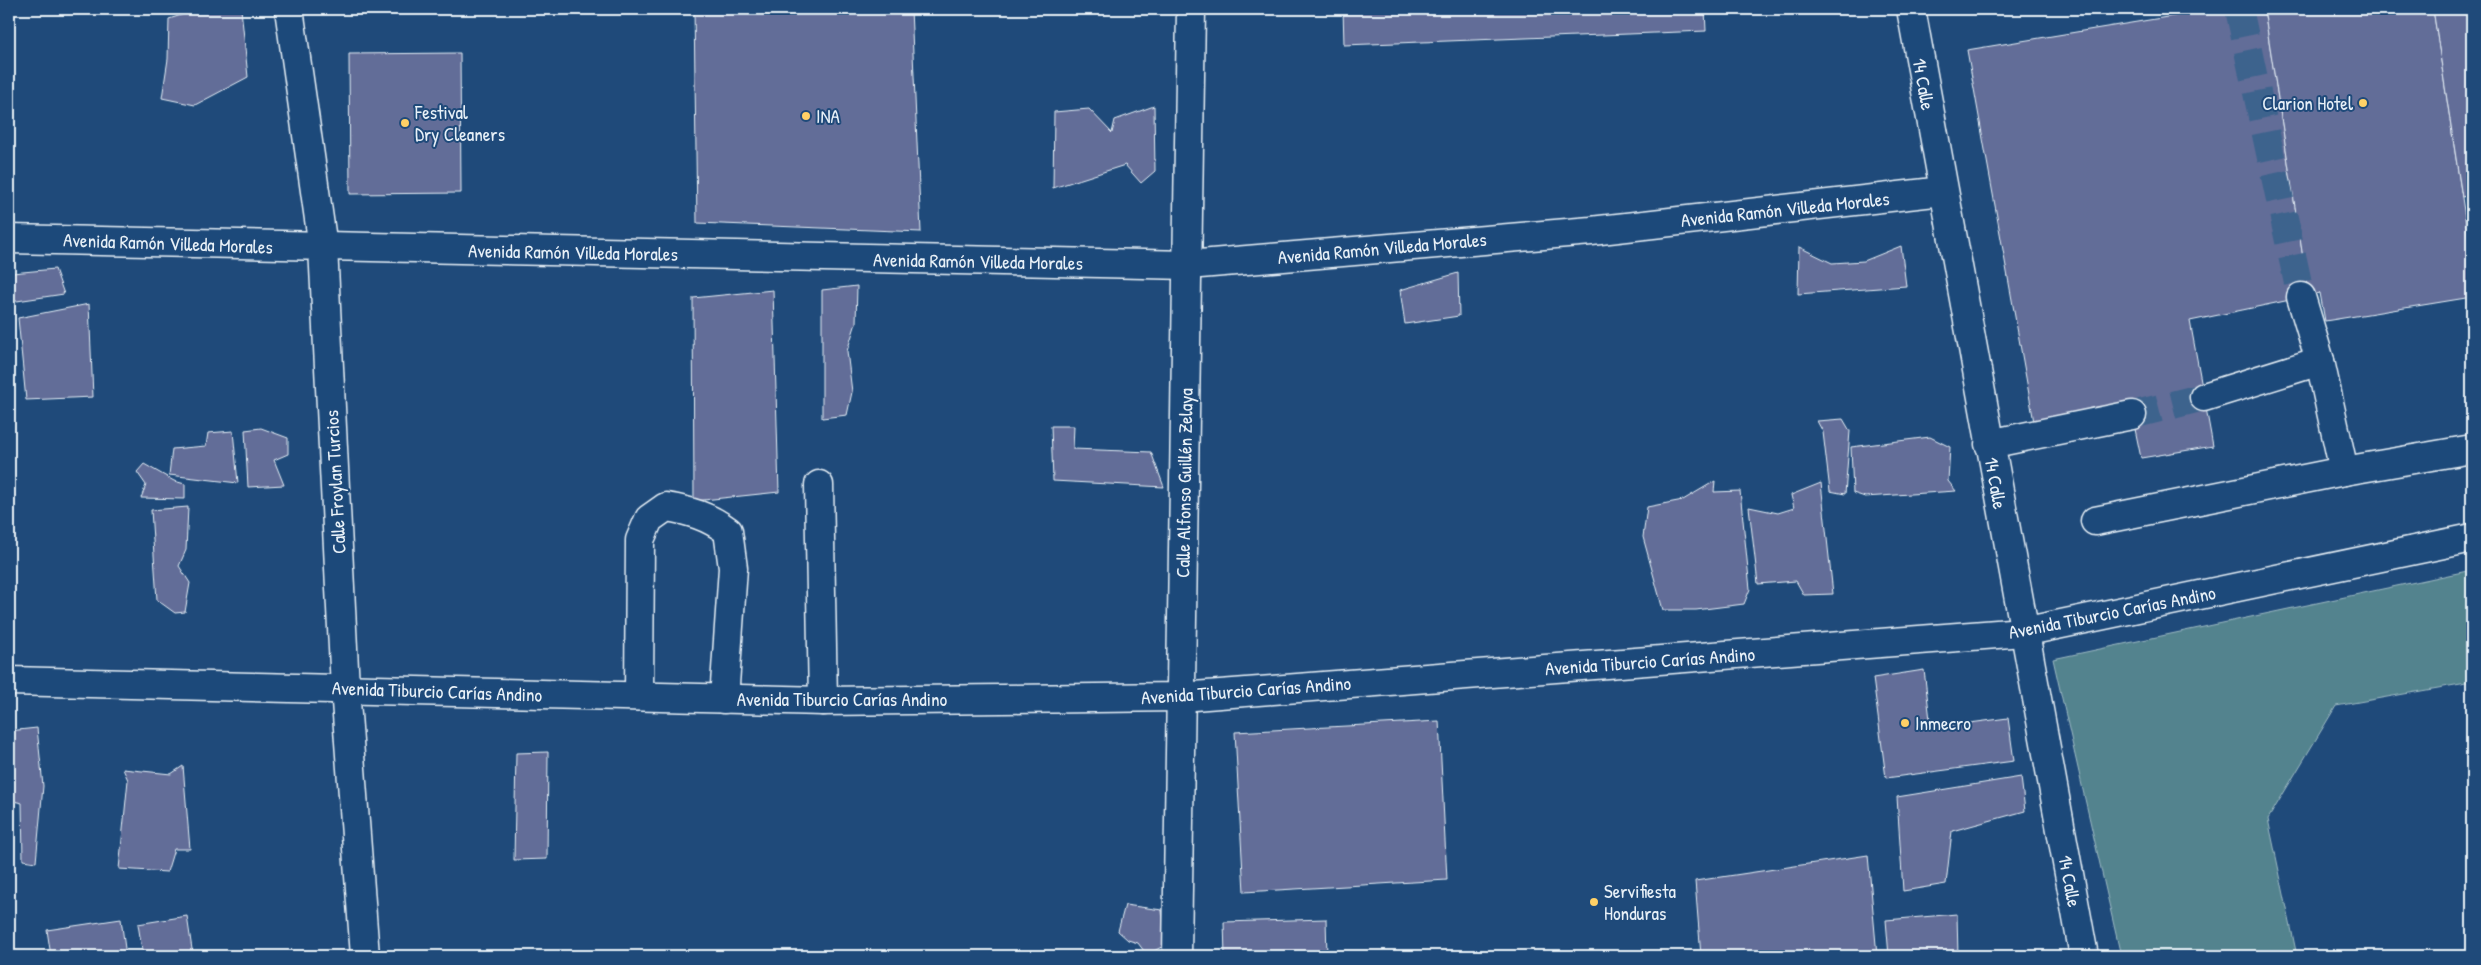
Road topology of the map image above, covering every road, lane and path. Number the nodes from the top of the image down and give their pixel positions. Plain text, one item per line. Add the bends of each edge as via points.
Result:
1 (289, 9) edge
2 (1191, 9) edge
3 (1911, 9) edge
4 (1943, 191) junction
5 (9, 239) edge
6 (323, 248) junction
7 (1188, 265) junction
8 (2301, 297) tunnel mouth
9 (2320, 361) junction
10 (2204, 397) tunnel mouth
11 (2132, 415) tunnel mouth
12 (1989, 444) junction
13 (2472, 449) edge
14 (2344, 471) junction
15 (819, 485) dead end
16 (2094, 521) dead end
17 (2472, 538) edge
18 (2023, 632) junction
19 (9, 681) edge
20 (345, 688) junction
21 (639, 696) junction
22 (1181, 697) junction
23 (724, 699) junction
24 (823, 702) junction
25 (365, 956) edge
26 (1177, 956) edge
27 (2084, 956) edge

1 - 6 street, Calle Froylan Turcios
2 - 7 street, Calle Alfonso Guillén Zelaya
3 - 4 street, 14 Calle
4 - 7 street, Avenida Ramón Villeda Morales via 1591,231
4 - 12 street, 14 Calle
5 - 6 street, Avenida Ramón Villeda Morales
6 - 7 street, Avenida Ramón Villeda Morales
6 - 20 street, Calle Froylan Turcios
7 - 22 street, Calle Alfonso Guillén Zelaya
8 - 9 street
9 - 10 street
9 - 14 street
11 - 12 street
12 - 18 street, 14 Calle
13 - 14 street
14 - 16 street
15 - 24 street
17 - 18 street, Avenida Tiburcio Carías Andino
18 - 22 street, Avenida Tiburcio Carías Andino
18 - 27 street, 14 Calle
19 - 20 street, Avenida Tiburcio Carías Andino
20 - 21 street, Avenida Tiburcio Carías Andino
20 - 25 street, Calle Froylan Turcios
21 - 23 street, Avenida Tiburcio Carías Andino
21 - 23 street via 640,540 649,519 666,507 712,519 728,531 732,568
22 - 24 street, Avenida Tiburcio Carías Andino
22 - 26 street, Calle Alfonso Guillén Zelaya
23 - 24 street, Avenida Tiburcio Carías Andino

